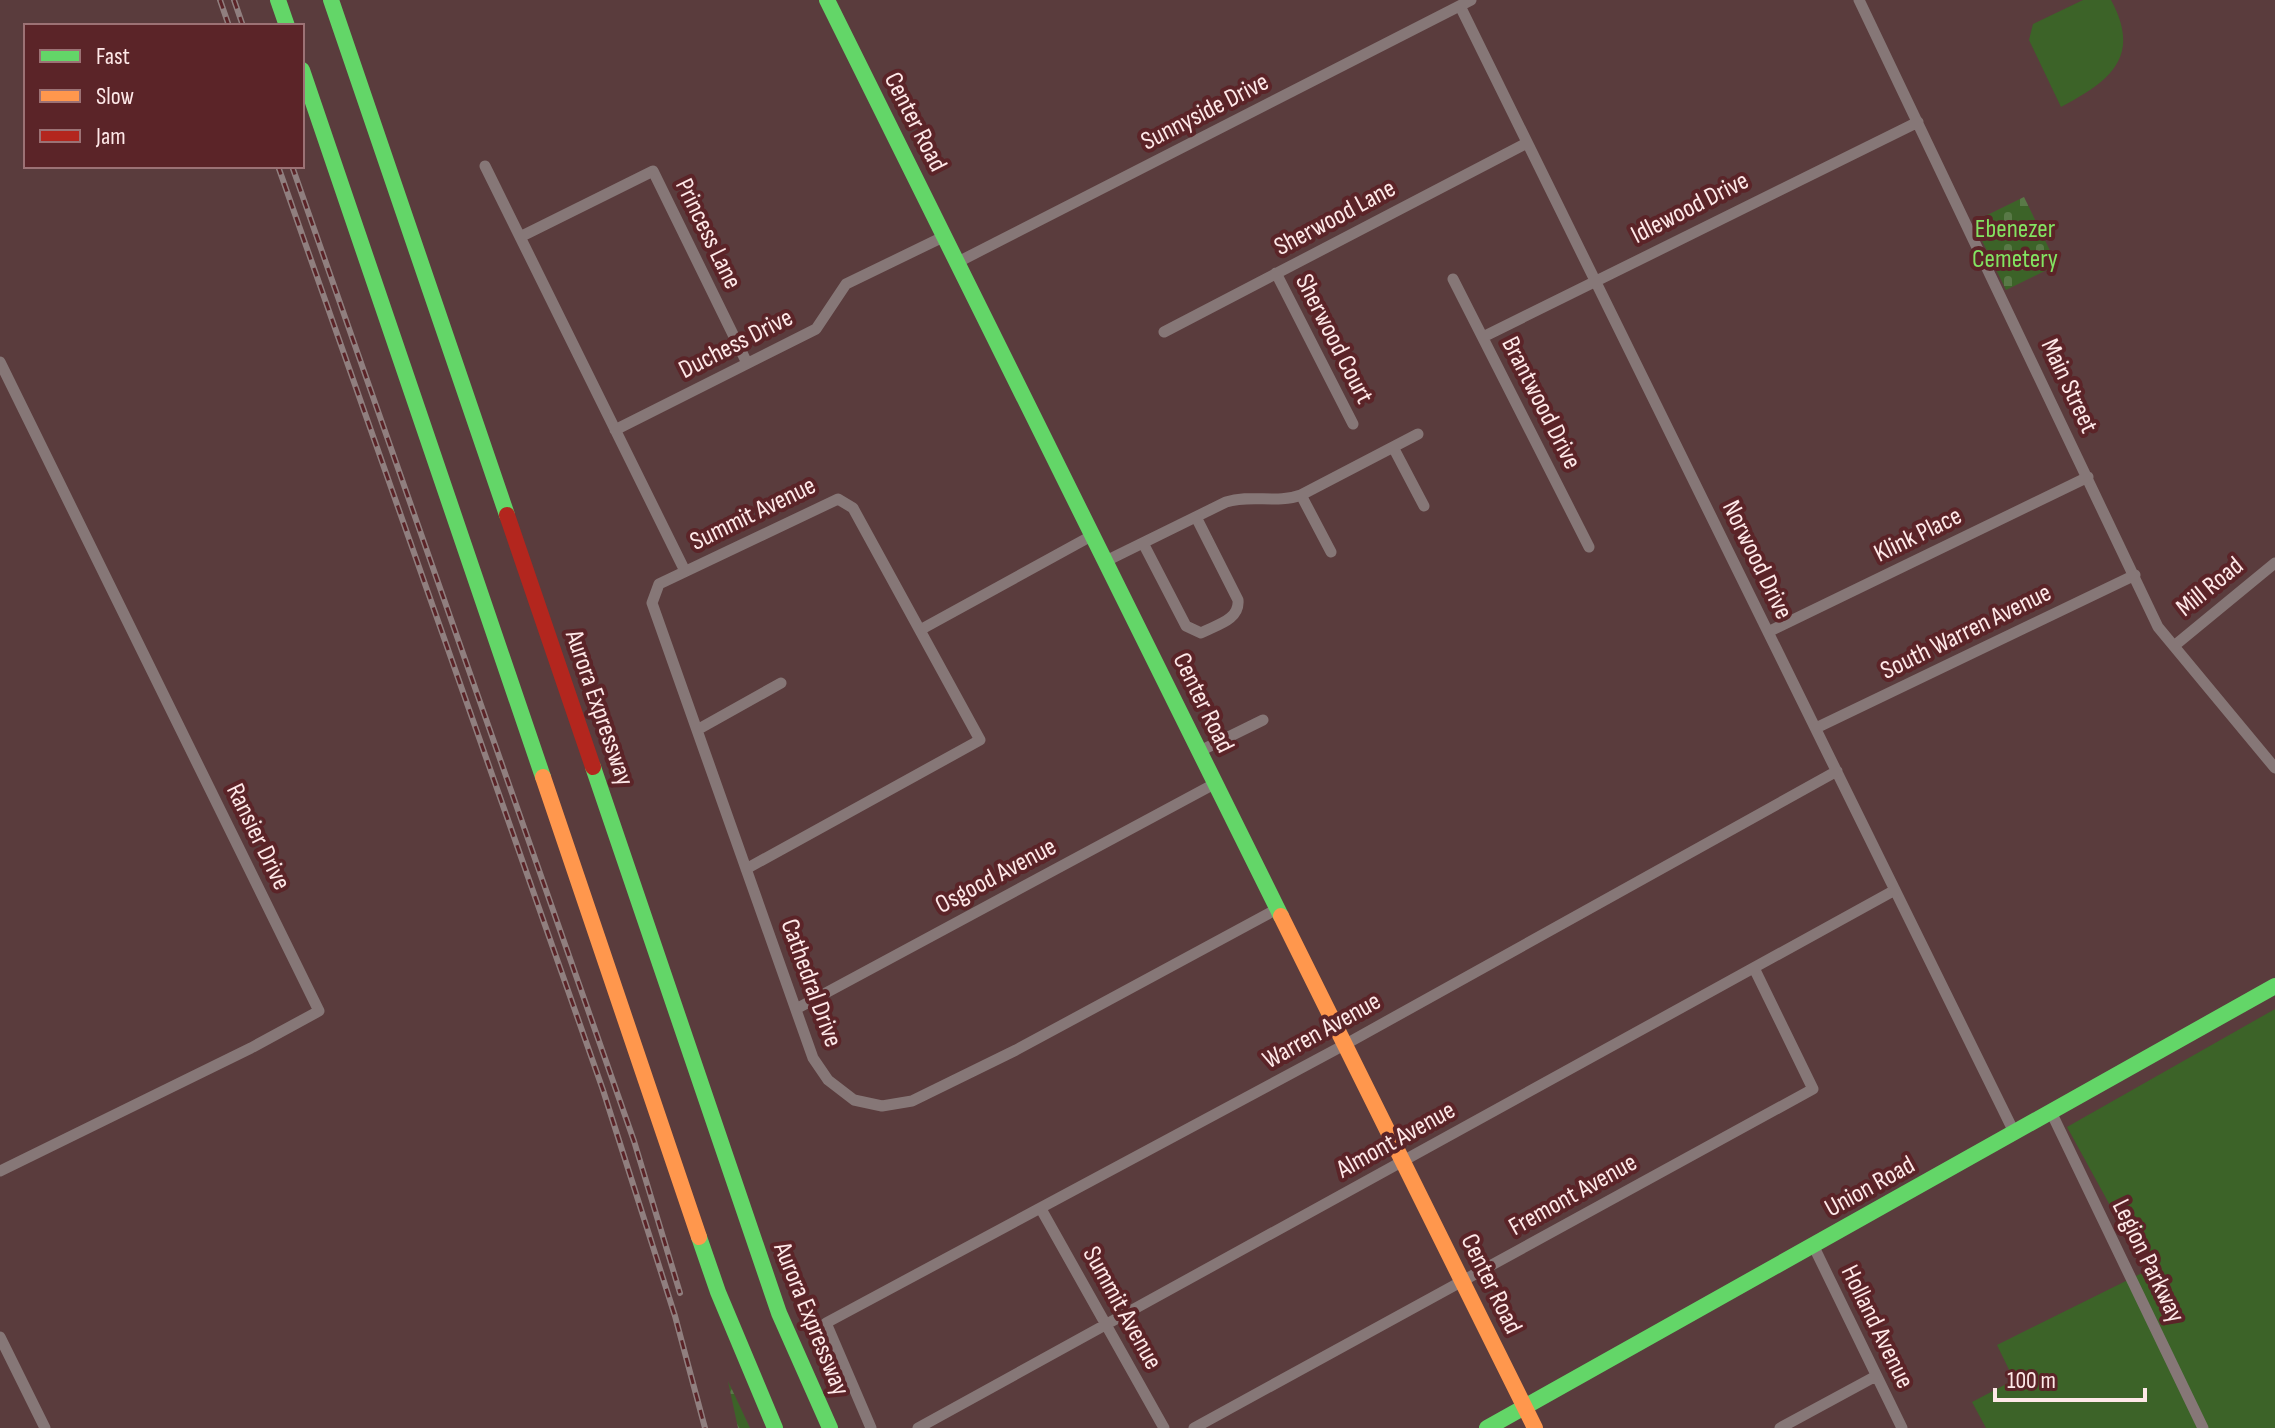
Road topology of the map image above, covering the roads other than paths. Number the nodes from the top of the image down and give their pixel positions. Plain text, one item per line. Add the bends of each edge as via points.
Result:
1 (278, 0) edge
2 (331, 0) edge
3 (827, 0) edge
4 (1859, 0) edge
5 (1459, 4) edge
6 (286, 24) edge
7 (304, 76) edge
8 (1918, 122) junction
9 (1527, 143) junction
10 (485, 166) dead end
11 (945, 236) junction
12 (520, 237) junction
13 (958, 262) junction
14 (1276, 273) junction
15 (1453, 279) dead end
16 (1594, 281) junction
17 (1164, 332) dead end
18 (1483, 337) junction
19 (0, 362) edge
20 (747, 363) junction
21 (1353, 424) dead end
22 (615, 430) junction
23 (1418, 434) dead end
24 (1393, 447) junction
25 (2088, 477) junction
26 (1301, 495) junction
27 (1424, 506) dead end
28 (1196, 517) junction
29 (1093, 535) junction
30 (1143, 543) junction
31 (1589, 547) dead end
32 (1331, 552) dead end
33 (1106, 561) junction
34 (2275, 563) edge
35 (685, 571) junction
36 (2135, 575) junction
37 (920, 630) junction
38 (1768, 632) junction
39 (2174, 646) junction
40 (781, 683) dead end
41 (1263, 720) dead end
42 (1816, 728) junction
43 (697, 730) junction
44 (1200, 751) junction
45 (2275, 768) edge
46 (1837, 771) junction
47 (1216, 783) junction
48 (746, 869) junction
49 (1895, 890) junction
50 (1279, 908) junction
51 (1754, 968) junction
52 (2275, 986) edge
53 (796, 1009) junction
54 (1346, 1044) junction
55 (2052, 1114) junction
56 (2015, 1134) junction
57 (1404, 1160) junction
58 (0, 1171) edge
59 (1041, 1209) junction
60 (1813, 1245) junction
61 (1463, 1282) junction
62 (1106, 1326) junction
63 (0, 1337) edge
64 (1876, 1376) junction
65 (1524, 1407) junction
66 (45, 1428) edge
67 (775, 1428) edge
68 (830, 1428) edge
69 (871, 1428) edge
70 (918, 1428) edge
71 (1164, 1428) edge
72 (1194, 1428) edge
73 (1487, 1428) edge
74 (1535, 1428) edge
75 (1780, 1428) edge
76 (1902, 1428) edge
77 (2203, 1428) edge

1 - 6 main road
2 - 68 main road, Aurora Expressway via 774,1298
3 - 11 main road, Center Road
4 - 8 street, Main Street
5 - 9 street, Norwood Drive
5 - 13 street, Sunnyside Drive
7 - 67 main road via 718,1292
8 - 16 street, Idlewood Drive
8 - 25 street, Main Street
9 - 14 street, Sherwood Lane
9 - 16 street, Norwood Drive
10 - 12 street, Summit Avenue
11 - 13 main road, Center Road
11 - 20 street, Duchess Drive via 846,284 816,329
12 - 20 street, Princess Lane via 653,171
12 - 22 street, Summit Avenue
13 - 29 main road, Center Road
14 - 17 street, Sherwood Lane
14 - 21 street, Sherwood Court
15 - 18 street, Brantwood Drive
16 - 18 street, Idlewood Drive
16 - 38 street, Norwood Drive
18 - 31 street, Brantwood Drive
19 - 58 street, Ransier Drive via 319,1011
20 - 22 street, Duchess Drive
22 - 35 street, Summit Avenue
23 - 24 street
24 - 26 street
24 - 27 street
25 - 36 street, Main Street
25 - 38 street, Klink Place
26 - 28 street via 1289,500 1242,497
26 - 32 street
28 - 30 street
28 - 30 street via 1239,609 1201,633 1186,626
29 - 33 main road, Center Road
29 - 37 street
30 - 33 street
33 - 44 main road, Center Road
34 - 39 street, Mill Road
35 - 37 street, Summit Avenue via 838,499 853,508
35 - 43 street, Cathedral Drive via 659,584 652,603
36 - 39 street, Main Street via 2158,627
36 - 42 street, South Warren Avenue
37 - 48 street, Summit Avenue via 980,740
38 - 42 street, Norwood Drive
39 - 45 street, Main Street
40 - 43 street
41 - 44 street
42 - 46 street, Norwood Drive
43 - 48 street, Cathedral Drive
44 - 47 main road, Center Road
46 - 49 street, Norwood Drive
46 - 54 street, Warren Avenue
47 - 50 main road, Center Road
47 - 53 street, Osgood Avenue
48 - 53 street, Cathedral Drive
49 - 51 street, Almont Avenue
49 - 56 street, Norwood Drive
50 - 53 street, Cathedral Drive via 1016,1050 896,1105 854,1100 828,1080 813,1058
50 - 54 main road, Center Road
51 - 57 street, Almont Avenue
51 - 61 street, Fremont Avenue via 1813,1089
52 - 55 main road, Union Road
54 - 57 main road, Center Road
54 - 59 street, Warren Avenue
55 - 56 main road, Union Road
55 - 77 street, Legion Parkway
56 - 60 main road, Union Road
57 - 61 main road, Center Road
57 - 62 street, Almont Avenue
59 - 62 street, Summit Avenue
59 - 69 street, Warren Avenue via 826,1323
60 - 64 street, Holland Avenue
60 - 65 main road, Union Road
61 - 65 main road, Center Road
61 - 72 street, Fremont Avenue
62 - 70 street, Almont Avenue
62 - 71 street, Summit Avenue
63 - 66 street
64 - 75 street
64 - 76 street, Holland Avenue
65 - 73 main road, Union Road
65 - 74 main road, Center Road

